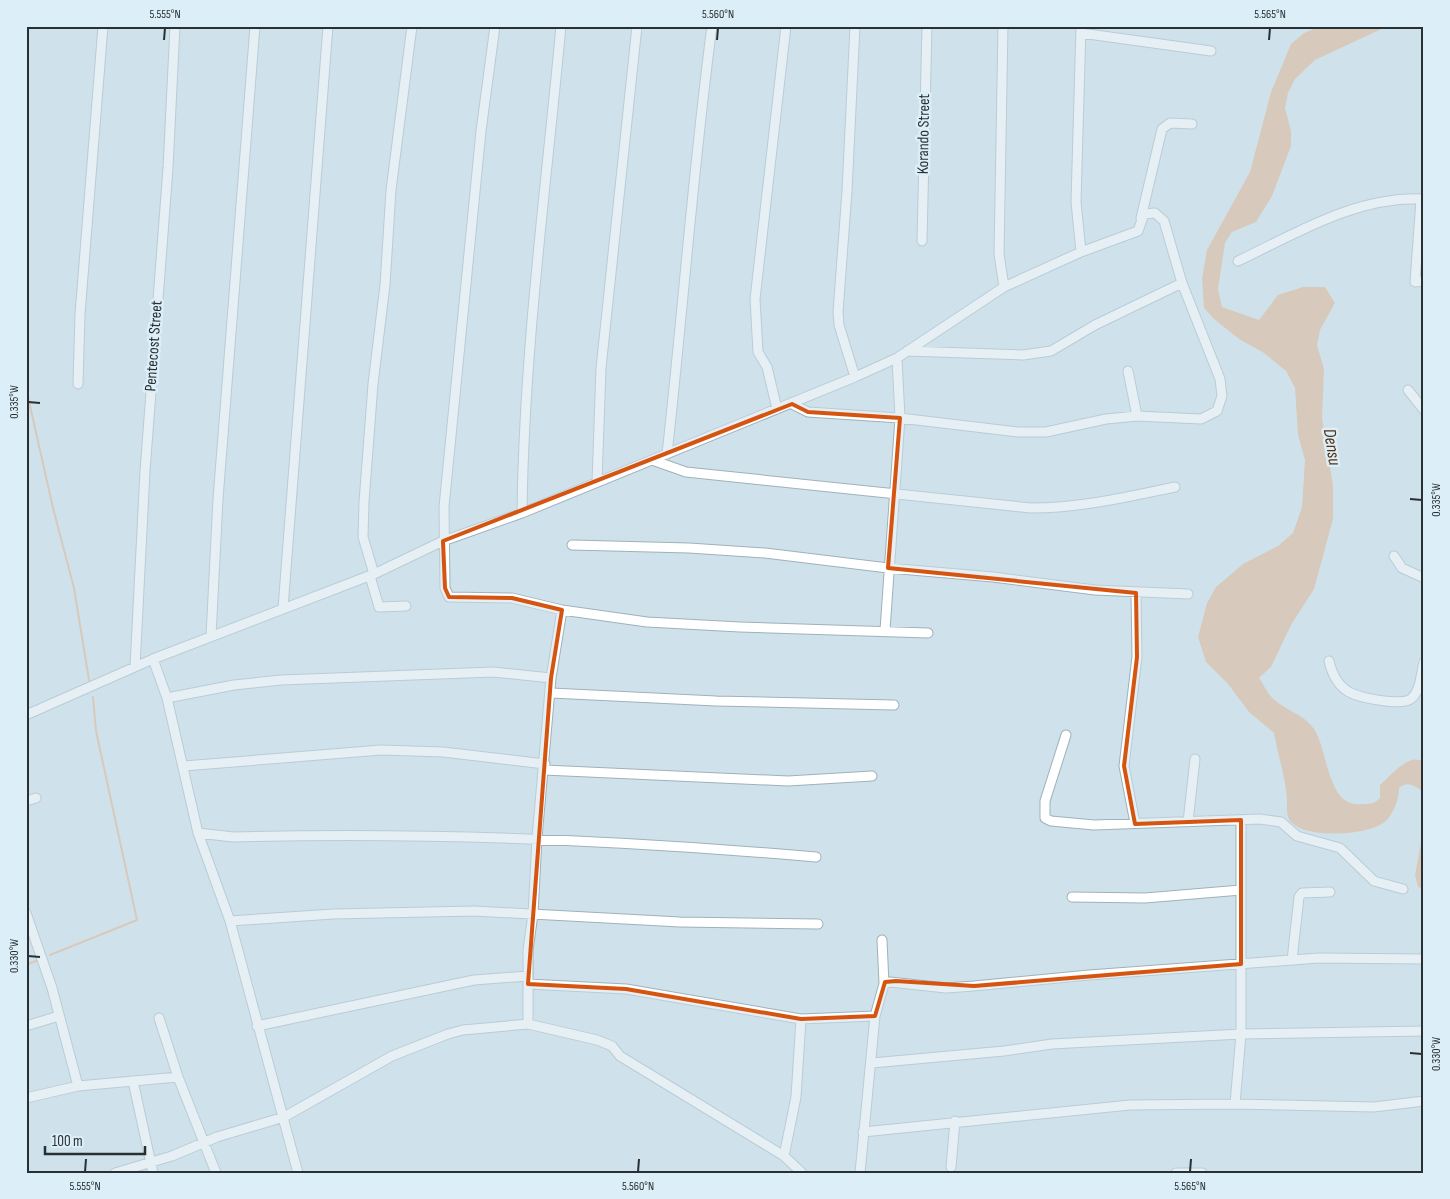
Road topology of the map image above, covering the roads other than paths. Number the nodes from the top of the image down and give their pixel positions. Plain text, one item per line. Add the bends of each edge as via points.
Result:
1 (103, 26) edge
2 (175, 26) edge
3 (255, 26) edge
4 (328, 26) edge
5 (412, 26) edge
6 (495, 26) edge
7 (561, 26) edge
8 (637, 26) edge
9 (712, 26) edge
10 (786, 26) edge
11 (855, 26) edge
12 (927, 26) edge
13 (1003, 26) edge
14 (1081, 30) edge
15 (1211, 51) dead end
16 (1192, 124) dead end
17 (1422, 199) edge
18 (1138, 231) junction
19 (922, 241) dead end
20 (1081, 252) junction
21 (1238, 261) dead end
22 (1424, 281) edge
23 (1182, 283) junction
24 (1004, 287) junction
25 (906, 352) junction
26 (897, 358) junction
27 (1128, 371) dead end
28 (855, 377) junction
29 (78, 384) dead end
30 (1408, 390) dead end
31 (792, 404) junction
32 (777, 409) junction
33 (1424, 410) edge
34 (1137, 416) junction
35 (900, 418) junction
36 (667, 454) junction
37 (652, 460) junction
38 (597, 482) junction
39 (1175, 487) dead end
40 (894, 494) junction
41 (522, 513) junction
42 (443, 541) junction
43 (572, 545) dead end
44 (1394, 556) dead end
45 (888, 568) junction
46 (372, 575) junction
47 (1424, 578) edge
48 (1136, 594) junction
49 (1188, 594) dead end
50 (406, 606) dead end
51 (283, 608) junction
52 (562, 610) junction
53 (886, 630) junction
54 (928, 633) dead end
55 (211, 636) junction
56 (153, 659) junction
57 (1329, 661) dead end
58 (1424, 662) edge
59 (135, 667) junction
60 (551, 678) junction
61 (550, 693) junction
62 (167, 698) junction
63 (894, 704) dead end
64 (26, 714) edge
65 (1066, 735) dead end
66 (1195, 759) dead end
67 (184, 766) junction
68 (544, 767) junction
69 (872, 776) dead end
70 (36, 798) dead end
71 (26, 801) edge
72 (1241, 820) junction
73 (1188, 822) junction
74 (1135, 823) junction
75 (198, 833) junction
76 (536, 838) junction
77 (816, 858) dead end
78 (1403, 888) dead end
79 (1241, 890) junction
80 (1330, 892) dead end
81 (1072, 897) dead end
82 (26, 913) edge
83 (533, 914) junction
84 (230, 921) junction
85 (818, 924) dead end
86 (882, 940) dead end
87 (1424, 959) edge
88 (1292, 960) junction
89 (1241, 964) junction
90 (528, 980) junction
91 (884, 984) junction
92 (59, 1016) junction
93 (875, 1016) junction
94 (158, 1018) dead end
95 (801, 1019) junction
96 (528, 1024) junction
97 (26, 1026) edge
98 (257, 1026) junction
99 (1424, 1031) edge
100 (1241, 1034) junction
101 (872, 1064) junction
102 (178, 1077) junction
103 (133, 1081) junction
104 (78, 1086) junction
105 (26, 1098) edge
106 (1424, 1102) edge
107 (1234, 1104) junction
108 (284, 1116) junction
109 (955, 1121) junction
110 (863, 1132) junction
111 (203, 1143) junction
112 (784, 1156) junction
113 (151, 1163) junction
114 (951, 1167) dead end
115 (115, 1173) edge
116 (153, 1173) edge
117 (216, 1173) edge
118 (298, 1173) edge
119 (802, 1173) edge
120 (860, 1173) edge
121 (1176, 1173) edge
122 (1202, 1173) edge

1 - 29 street via 80,314
2 - 59 street, Pentecost Street
3 - 55 street via 218,499
4 - 51 street
5 - 46 street via 391,190 386,286 373,384 364,502 363,537
6 - 42 street via 481,131
7 - 41 street via 522,436
8 - 38 street via 601,368
9 - 36 street via 698,130
10 - 32 street via 755,300 758,352 767,367
11 - 28 street via 838,312
12 - 19 street, Korando Street
13 - 24 street via 999,254
14 - 15 street
14 - 20 street via 1076,202
16 - 18 street via 1170,123 1162,129
17 - 21 street via 1389,200 1348,209
17 - 22 street via 1415,282
18 - 20 street
18 - 23 street via 1144,214 1155,213 1164,221
20 - 24 street
23 - 25 street via 1095,325 1051,351 1023,355
23 - 34 street via 1220,379 1220,403 1217,411 1201,419
24 - 25 street
25 - 26 street
26 - 28 street
26 - 35 street
27 - 34 street
28 - 31 street
30 - 33 street
31 - 32 street
31 - 35 street via 808,412
32 - 36 street
34 - 35 street via 1106,418 1046,432 1007,432
35 - 40 street
36 - 37 street
37 - 38 street
37 - 40 street via 686,472
38 - 41 street
39 - 40 street via 1064,508 1031,508
40 - 45 street
41 - 42 street
42 - 46 street
42 - 52 street via 445,588 449,597 512,598
43 - 45 street via 765,553
44 - 47 street via 1402,568
45 - 48 street via 993,576
45 - 53 street
46 - 50 street via 378,607
46 - 51 street
48 - 49 street
48 - 74 street via 1137,657 1124,766
51 - 55 street
52 - 53 street via 656,622
52 - 60 street
53 - 54 street
55 - 56 street
56 - 59 street
56 - 62 street
57 - 58 street via 1332,674 1350,693 1398,703 1412,699
59 - 64 street
60 - 61 street
60 - 62 street via 493,672 281,680
61 - 63 street via 716,701
61 - 68 street
62 - 67 street
65 - 74 street via 1045,801 1045,818 1072,824
66 - 73 street
67 - 68 street via 381,750 443,752
67 - 75 street
68 - 69 street via 788,781
68 - 76 street
70 - 71 street
72 - 73 street
72 - 78 street via 1281,822 1298,836 1340,848 1374,881
72 - 79 street
73 - 74 street
75 - 76 street via 232,837
75 - 84 street
76 - 77 street via 662,844
76 - 83 street
79 - 81 street via 1145,898
79 - 89 street
80 - 88 street via 1302,893
82 - 92 street
83 - 84 street via 428,910
83 - 85 street via 680,922
83 - 90 street
84 - 98 street
86 - 91 street
87 - 88 street
88 - 89 street
89 - 91 street via 946,988 896,981
89 - 100 street
90 - 95 street via 626,989
90 - 96 street
90 - 98 street via 474,980
91 - 93 street
92 - 97 street
92 - 104 street
93 - 95 street
93 - 101 street
94 - 102 street
95 - 112 street via 796,1097
96 - 108 street via 463,1030 392,1056
96 - 112 street via 612,1046 620,1056
98 - 108 street
99 - 100 street
100 - 101 street via 1052,1044
100 - 107 street
101 - 110 street
102 - 103 street
102 - 111 street
103 - 104 street
103 - 113 street
104 - 105 street
106 - 107 street via 1374,1107
107 - 109 street via 1130,1105
108 - 111 street
108 - 118 street
109 - 110 street
109 - 114 street
110 - 120 street
111 - 113 street
111 - 117 street
112 - 119 street
113 - 115 street
113 - 116 street
121 - 122 street

